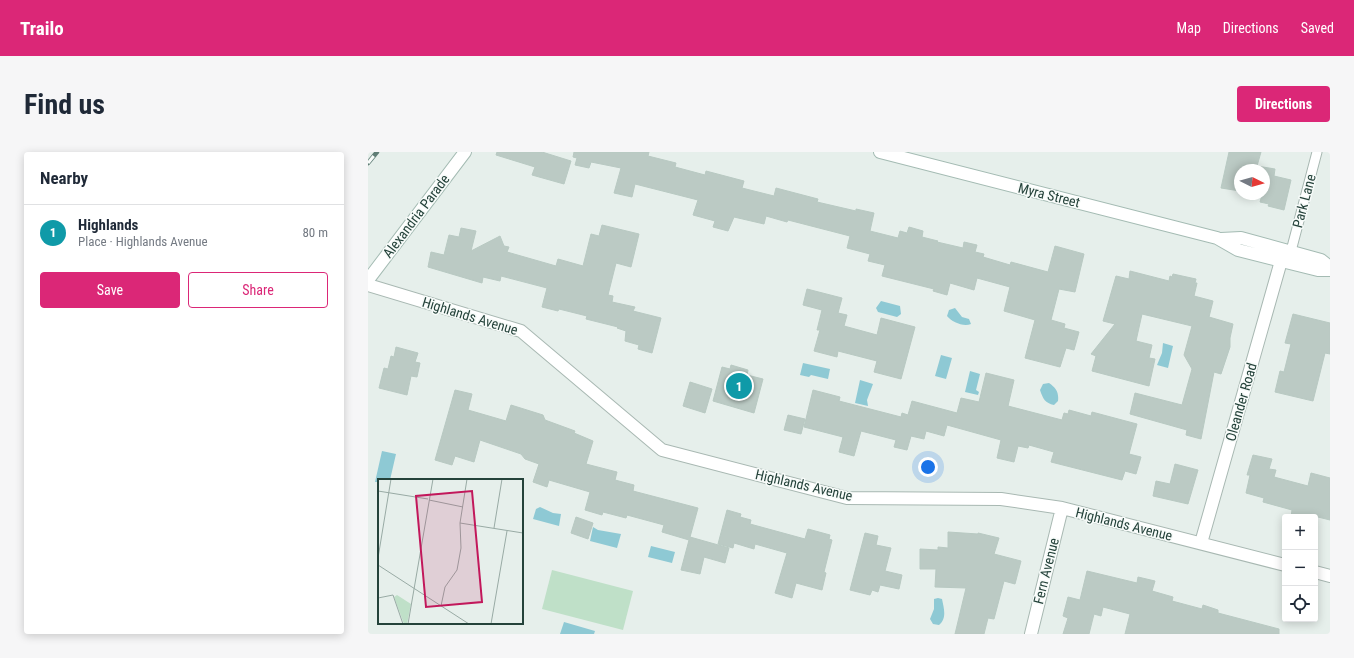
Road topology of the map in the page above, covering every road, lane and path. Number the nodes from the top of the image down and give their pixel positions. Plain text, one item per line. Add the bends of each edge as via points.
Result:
1 (465, 152) edge
2 (880, 152) edge
3 (1317, 152) edge
4 (1217, 238) junction
5 (1291, 251) junction
6 (1281, 261) junction
7 (1330, 269) edge
8 (368, 280) edge
9 (368, 285) edge
10 (1062, 508) junction
11 (1201, 543) junction
12 (1282, 564) edge
13 (1318, 573) edge
14 (1330, 576) edge
15 (1031, 634) edge

1 - 8 street, Alexandria Parade
2 - 4 street, Myra Street
3 - 5 lane, Park Lane
4 - 5 street, Myra Street via 1241,238
4 - 6 street, Myra Street via 1238,250
5 - 7 street, Myra Street via 1321,260
6 - 7 street, Myra Street via 1318,270
6 - 11 street, Oleander Road
9 - 10 street, Highlands Avenue via 521,331 662,450 846,498 1001,499
10 - 11 street, Highlands Avenue
10 - 15 street, Fern Avenue
11 - 12 street, Highlands Avenue
13 - 14 street

